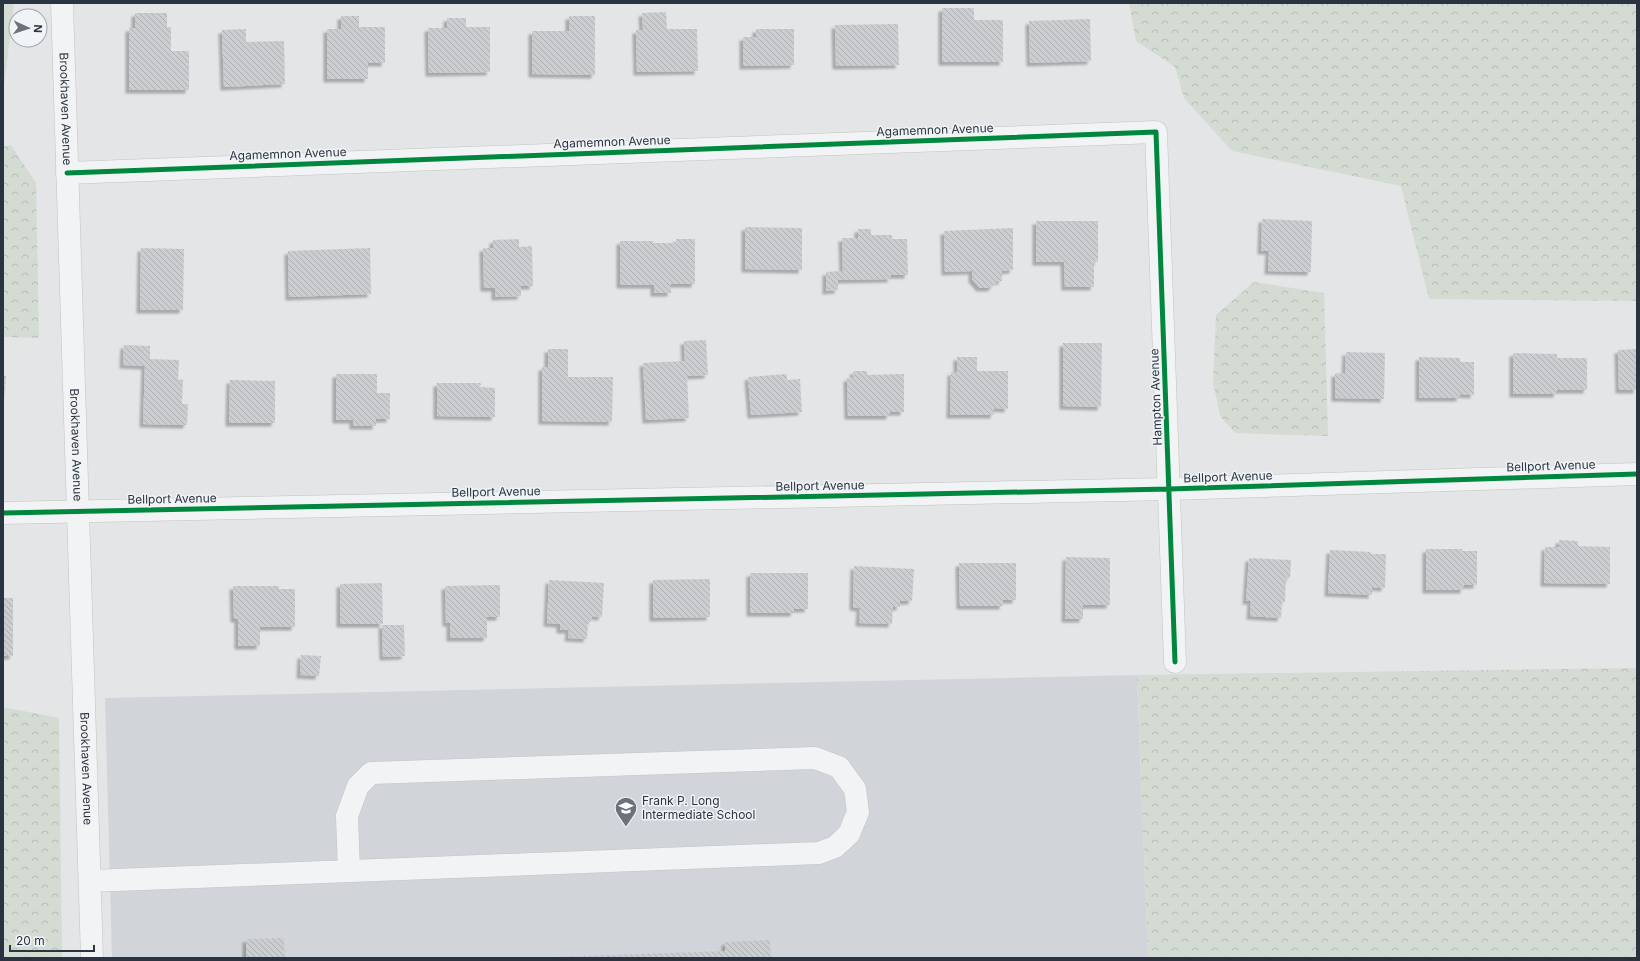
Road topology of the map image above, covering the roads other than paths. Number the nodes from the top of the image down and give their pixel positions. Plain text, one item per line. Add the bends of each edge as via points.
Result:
1 (62, 3) edge
2 (1156, 132) joint
3 (68, 173) junction
4 (1637, 474) edge
5 (1169, 489) junction
6 (78, 511) junction
7 (3, 513) edge
8 (1176, 662) dead end
9 (349, 871) junction
10 (90, 880) junction
11 (92, 958) edge

1 - 3 street, Brookhaven Avenue
2 - 3 street, Agamemnon Avenue
2 - 5 street, Hampton Avenue
3 - 6 street, Brookhaven Avenue
4 - 5 street, Bellport Avenue
5 - 6 street, Bellport Avenue
5 - 8 street, Hampton Avenue
6 - 7 street, Bellport Avenue
6 - 10 street, Brookhaven Avenue
9 - 9 street via 819,853 835,847 849,834 858,812 854,789 839,767 815,758 370,773 358,786 347,816
9 - 10 street
10 - 11 street, Brookhaven Avenue

